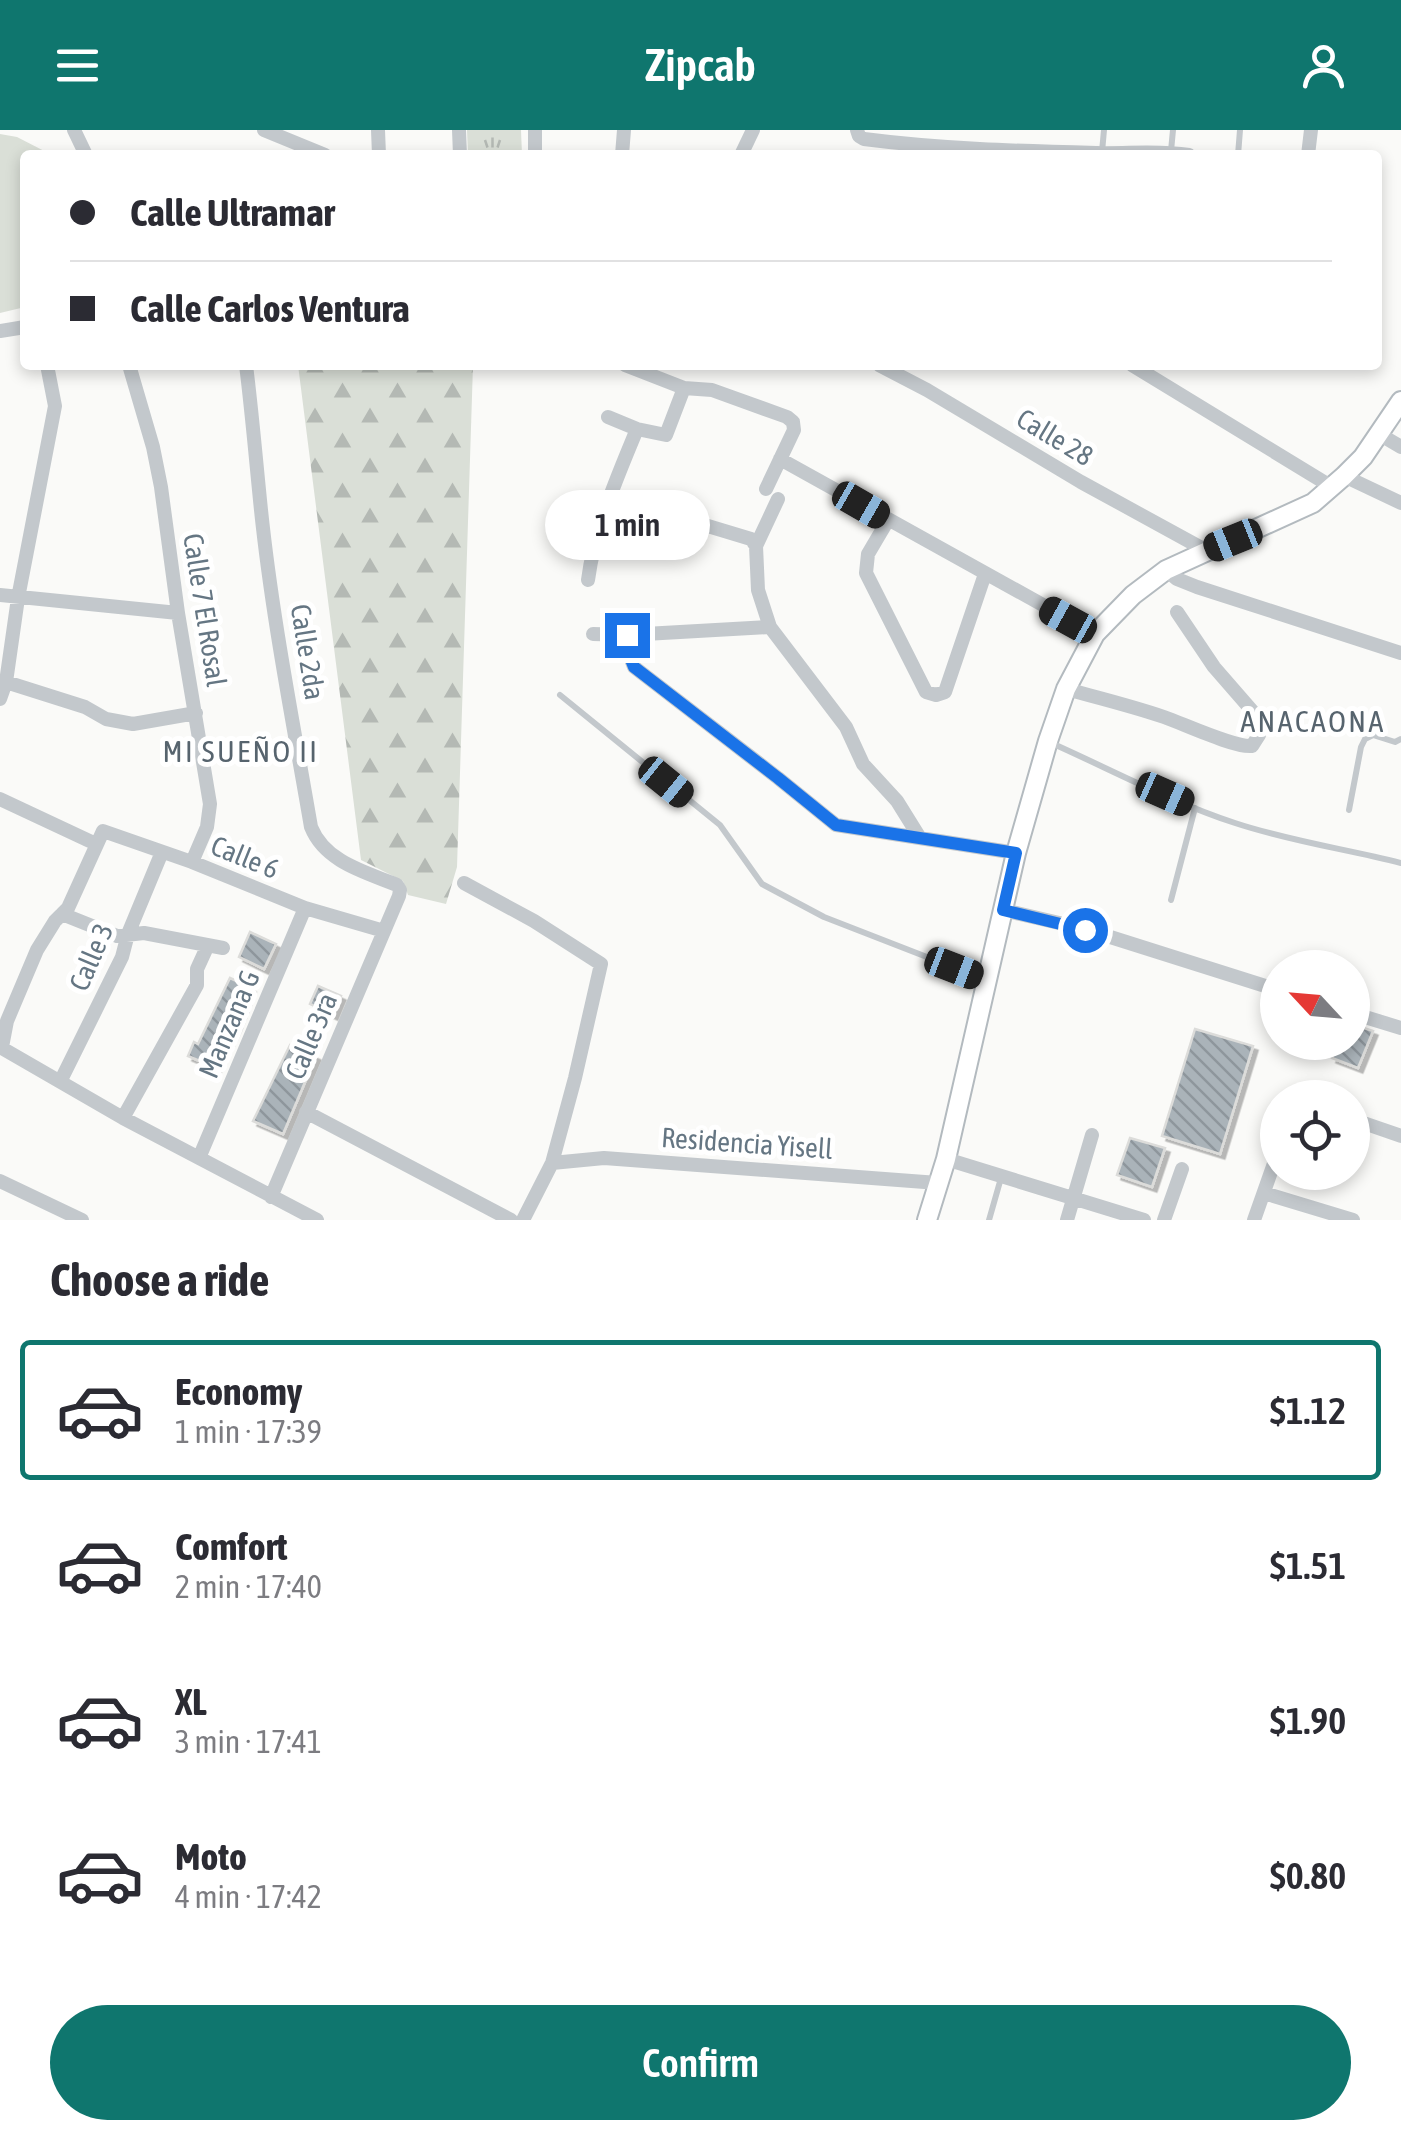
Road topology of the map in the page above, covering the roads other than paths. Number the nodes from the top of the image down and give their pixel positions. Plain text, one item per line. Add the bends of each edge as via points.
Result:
1 (264, 130) edge
2 (938, 130) edge
3 (858, 133) edge
4 (929, 148) junction
5 (313, 150) edge
6 (998, 150) edge
7 (48, 370) edge
8 (129, 370) edge
9 (247, 370) edge
10 (638, 370) edge
11 (889, 370) edge
12 (1141, 370) edge
13 (684, 388) junction
14 (1401, 401) edge
15 (608, 417) dead end
16 (637, 428) junction
17 (1379, 434) junction
18 (1401, 447) edge
19 (780, 459) junction
20 (1338, 482) junction
21 (1401, 503) edge
22 (654, 510) dead end
23 (888, 520) junction
24 (756, 546) junction
25 (1206, 550) junction
26 (1166, 570) junction
27 (985, 574) junction
28 (588, 580) dead end
29 (0, 595) edge
30 (18, 598) junction
31 (1177, 612) dead end
32 (178, 613) junction
33 (770, 626) junction
34 (593, 634) dead end
35 (1095, 634) junction
36 (627, 635) junction
37 (1401, 653) edge
38 (6, 682) junction
39 (1066, 689) junction
40 (560, 695) dead end
41 (0, 698) edge
42 (196, 713) junction
43 (1401, 739) edge
44 (1048, 742) junction
45 (0, 799) edge
46 (1195, 808) junction
47 (1349, 810) dead end
48 (920, 838) junction
49 (96, 844) junction
50 (162, 852) junction
51 (1016, 853) junction
52 (192, 862) junction
53 (1401, 863) edge
54 (464, 883) dead end
55 (400, 896) joint
56 (1171, 900) dead end
57 (305, 908) junction
58 (1003, 910) junction
59 (62, 914) junction
60 (384, 931) junction
61 (128, 934) junction
62 (987, 981) junction
63 (1260, 984) edge
64 (1370, 1019) edge
65 (1401, 1028) edge
66 (1, 1047) edge
67 (61, 1080) junction
68 (306, 1112) junction
69 (122, 1118) junction
70 (1370, 1126) edge
71 (1092, 1135) dead end
72 (1401, 1136) edge
73 (198, 1158) junction
74 (946, 1159) junction
75 (552, 1163) junction
76 (1182, 1168) dead end
77 (1002, 1176) junction
78 (0, 1180) edge
79 (938, 1182) junction
80 (1265, 1190) edge
81 (1264, 1193) junction
82 (271, 1197) junction
83 (1075, 1198) junction
84 (82, 1220) edge
85 (317, 1220) edge
86 (510, 1220) edge
87 (523, 1220) edge
88 (928, 1220) edge
89 (989, 1220) edge
90 (1067, 1220) edge
91 (1144, 1220) edge
92 (1164, 1220) edge
93 (1254, 1220) edge
94 (1352, 1220) edge

1 - 5 street
2 - 4 street
3 - 4 street
4 - 6 street
7 - 30 street via 56,406
8 - 32 street, Calle 7 El Rosal via 161,488
9 - 55 street, Calle 2da via 261,510 311,827 336,858 397,885
10 - 13 street
11 - 25 street, Calle 28
12 - 20 street
13 - 16 street via 666,435
13 - 19 street via 712,390 787,417 794,430
14 - 17 street
15 - 16 street
16 - 28 street via 610,494
17 - 18 street
17 - 20 street
19 - 23 street
19 - 24 street
20 - 21 street
20 - 25 street via 1312,503
22 - 24 street
23 - 27 street
23 - 27 street via 868,554 866,573 926,692 945,692
24 - 33 street via 758,590
25 - 26 street
26 - 35 street
26 - 37 street via 1197,588
27 - 35 street
29 - 30 street
30 - 32 street
30 - 38 street
31 - 39 street via 1261,721 1252,746
32 - 42 street, Calle 7 El Rosal
33 - 36 street
33 - 48 street
34 - 36 street
35 - 39 street
36 - 48 street via 634,667 836,825
38 - 41 street
38 - 42 street via 133,724
39 - 44 street
40 - 62 lane via 720,825 762,884 824,917
42 - 52 street, Calle 7 El Rosal via 210,804
43 - 47 lane via 1365,740
44 - 46 lane
44 - 51 street
45 - 49 street
46 - 53 lane
46 - 56 lane
48 - 51 street
49 - 50 street, Calle 6 via 104,831
49 - 59 street
50 - 52 street, Calle 6
50 - 61 street, Calle 3
51 - 58 street
52 - 57 street, Calle 6
54 - 75 street via 601,964
55 - 60 street, Calle 3ra
57 - 60 street, Calle 6
57 - 73 street, Manzana G
58 - 62 street
58 - 63 street
59 - 61 street
59 - 66 street via 38,950
60 - 68 street, Calle 3ra
61 - 67 street, Calle 3
61 - 69 street via 215,947 196,969 196,986
62 - 74 street
64 - 65 street
66 - 67 street
67 - 69 street
68 - 82 street, Calle 3ra
68 - 86 street
69 - 73 street
70 - 72 street
71 - 83 street
73 - 82 street
74 - 77 street
74 - 79 street
75 - 79 street, Residencia Yisell via 604,1158
75 - 87 street
76 - 92 street
77 - 83 street
77 - 89 lane
78 - 84 street
79 - 88 street
80 - 81 street
81 - 93 street
81 - 94 street
82 - 85 street
83 - 90 street
83 - 91 street

